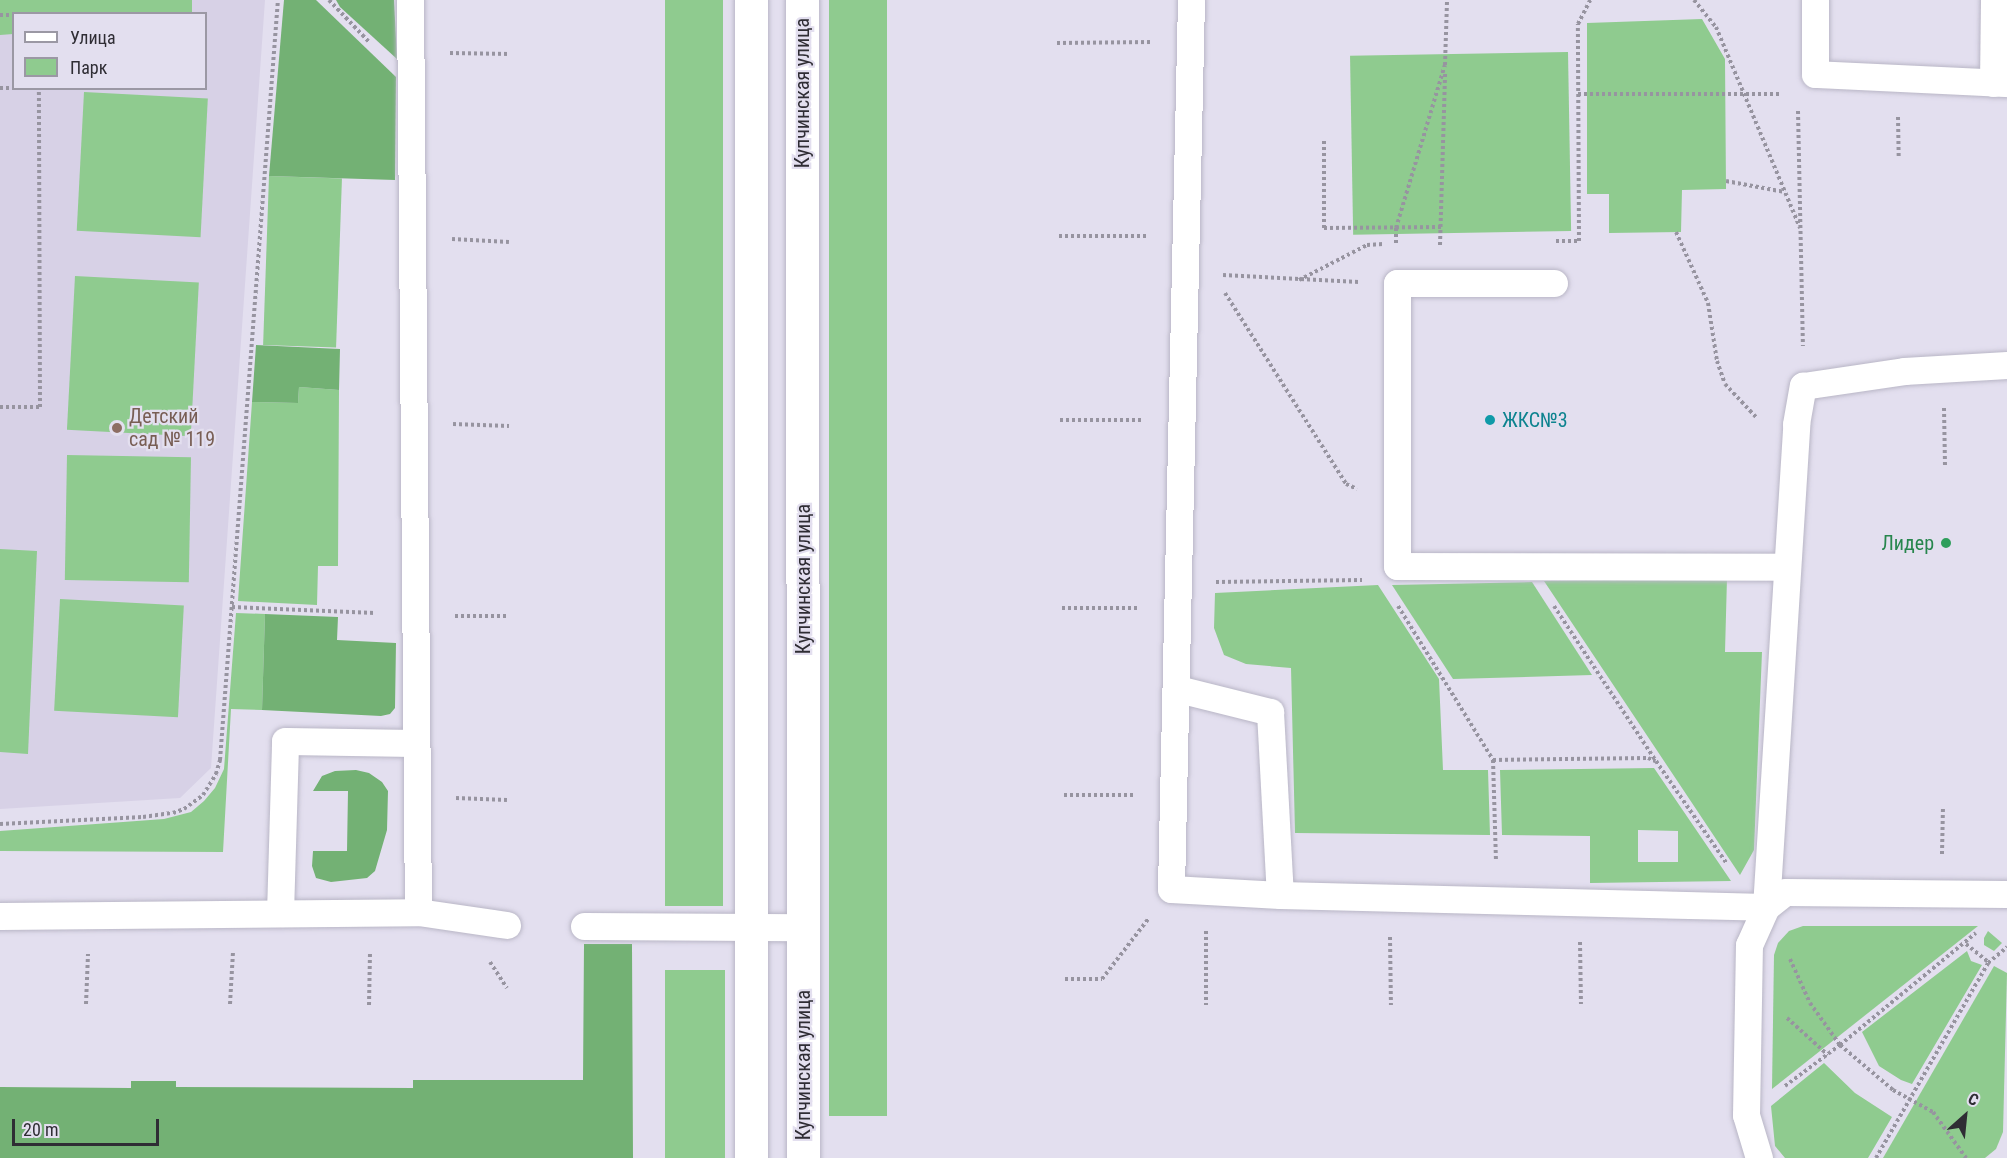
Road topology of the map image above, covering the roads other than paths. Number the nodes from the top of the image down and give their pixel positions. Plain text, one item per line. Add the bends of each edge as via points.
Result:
1 (410, 0) edge
2 (751, 0) edge
3 (802, 0) edge
4 (1191, 0) edge
5 (1815, 0) edge
6 (1994, 0) edge
7 (2000, 83) edge
8 (1554, 282) dead end
9 (2007, 365) edge
10 (1786, 567) junction
11 (1178, 688) junction
12 (416, 743) junction
13 (2007, 894) edge
14 (1280, 895) junction
15 (418, 912) junction
16 (280, 913) junction
17 (1763, 914) junction
18 (0, 916) edge
19 (507, 925) dead end
20 (584, 926) dead end
21 (751, 927) junction
22 (803, 927) junction
23 (751, 1158) edge
24 (803, 1158) edge
25 (1759, 1158) edge

1 - 12 lane
2 - 21 street
3 - 22 street, Купчинская улица
4 - 11 lane
5 - 7 lane via 1815,75
6 - 7 lane
8 - 10 lane via 1397,283 1397,507 1389,573 1531,567
9 - 10 lane via 1944,368 1803,386 1796,424
10 - 17 lane
11 - 14 lane via 1270,712
11 - 14 lane via 1171,889
12 - 15 lane
12 - 16 lane via 285,741
13 - 17 lane via 1785,892
14 - 17 lane via 1580,901
15 - 16 lane
15 - 19 lane
16 - 18 lane
17 - 25 lane via 1749,945 1746,1114
20 - 21 lane
21 - 22 lane
21 - 23 street
22 - 24 street, Купчинская улица

